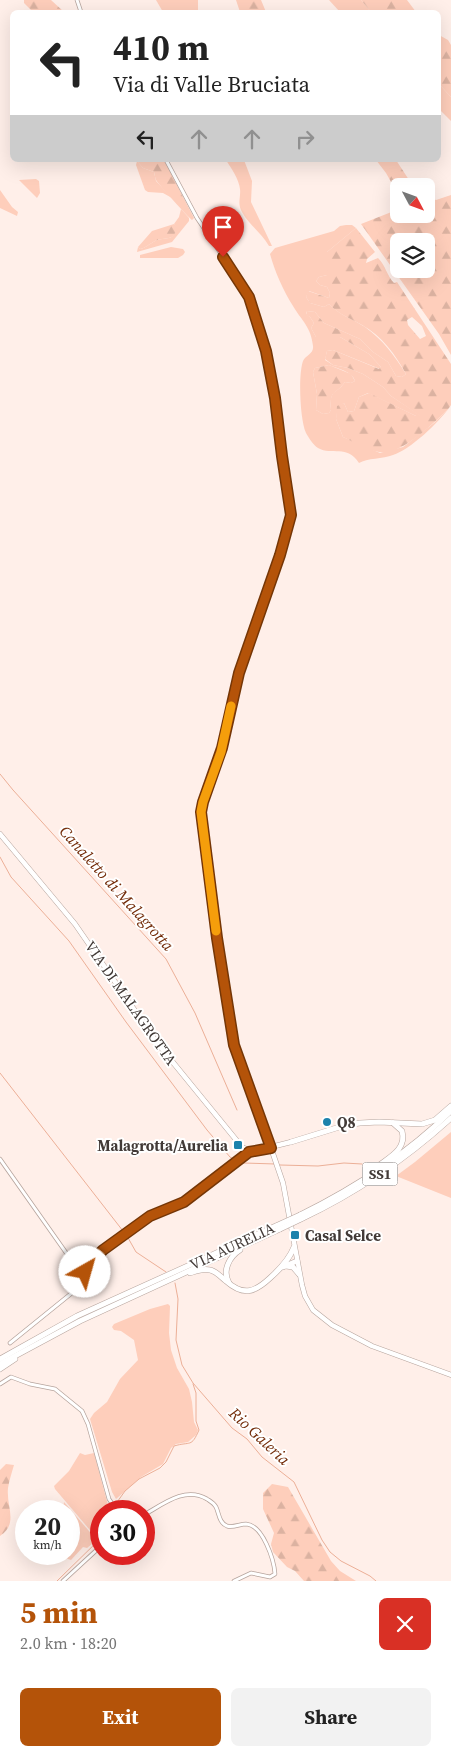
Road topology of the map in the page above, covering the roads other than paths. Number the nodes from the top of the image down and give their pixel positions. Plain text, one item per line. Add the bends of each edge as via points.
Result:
1 (167, 162) edge
2 (0, 834) edge
3 (451, 1106) edge
4 (451, 1111) edge
5 (451, 1118) edge
6 (390, 1122) junction
7 (290, 1142) joint
8 (271, 1148) junction
9 (249, 1152) junction
10 (0, 1159) edge
11 (362, 1181) junction
12 (300, 1217) junction
13 (279, 1227) junction
14 (294, 1248) junction
15 (296, 1261) junction
16 (284, 1265) junction
17 (299, 1274) junction
18 (84, 1275) junction
19 (175, 1277) junction
20 (153, 1284) junction
21 (231, 1285) junction
22 (42, 1340) junction
23 (10, 1343) dead end
24 (0, 1359) edge
25 (0, 1364) edge
26 (0, 1369) edge
27 (451, 1375) edge
28 (0, 1384) edge
29 (111, 1500) edge
30 (155, 1509) edge
31 (90, 1556) edge
32 (63, 1581) edge
33 (234, 1581) edge

1 - 8 street via 197,218 249,297 270,368 291,509 280,555 239,673 222,748 201,812 234,1045
2 - 9 main road, VIA DI MALAGROTTA via 75,924 158,1044
3 - 6 highway via 429,1123
4 - 11 highway, VIA AURELIA / SS1 via 416,1142
5 - 12 highway, VIA AURELIA / SS1 via 384,1172 337,1201
6 - 7 highway via 346,1125
6 - 11 highway via 402,1132 404,1140
7 - 8 main road
8 - 9 main road
8 - 14 main road via 283,1183
9 - 18 street via 184,1202 159,1211 117,1240 94,1259
10 - 18 street
11 - 12 highway, VIA AURELIA / SS1
12 - 13 highway, VIA AURELIA / SS1, bridge
13 - 19 highway, VIA AURELIA / SS1
13 - 20 highway, VIA AURELIA / SS1 via 180,1269
13 - 21 highway via 269,1237 234,1255 226,1272
14 - 15 main road
14 - 16 highway
15 - 16 highway
15 - 17 main road
16 - 17 highway
16 - 21 highway via 254,1290 241,1291
17 - 27 main road via 308,1301 326,1321 372,1346
18 - 23 street via 78,1288
19 - 20 highway, VIA AURELIA / SS1
19 - 21 highway via 209,1270
20 - 22 highway, VIA AURELIA / SS1
20 - 24 highway, VIA AURELIA / SS1 via 68,1321
22 - 25 highway, VIA AURELIA / SS1
22 - 26 highway
28 - 29 street via 11,1377 54,1388 81,1410
30 - 33 street via 183,1495 193,1494 213,1503 225,1525 254,1526 265,1540 275,1574 270,1577 249,1573
31 - 32 street

